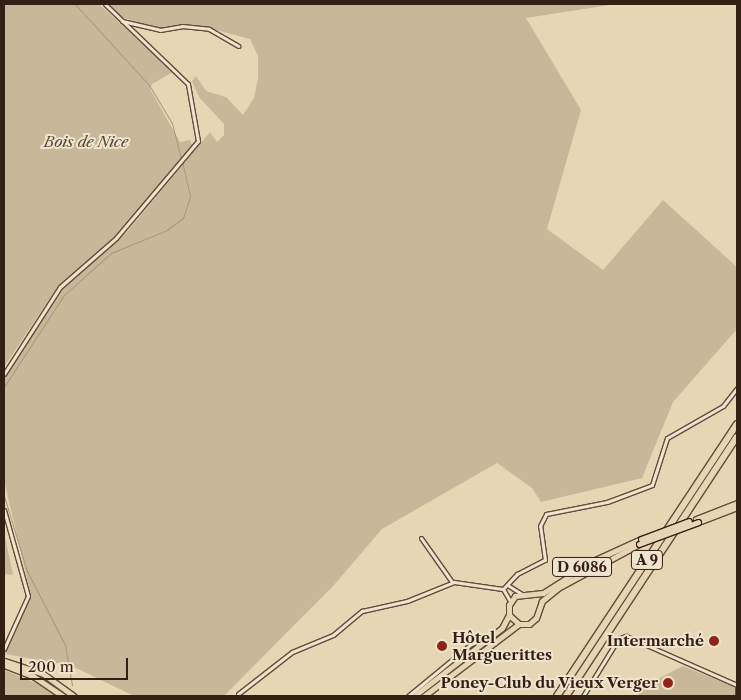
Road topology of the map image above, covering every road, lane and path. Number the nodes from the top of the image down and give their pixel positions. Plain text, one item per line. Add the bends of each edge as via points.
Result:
1 (105, 4) edge
2 (122, 20) junction
3 (238, 46) dead end
4 (4, 374) edge
5 (737, 388) edge
6 (737, 424) edge
7 (737, 437) edge
8 (737, 503) edge
9 (737, 507) edge
10 (4, 510) edge
11 (697, 520) junction
12 (421, 538) dead end
13 (640, 541) junction
14 (452, 582) junction
15 (509, 586) junction
16 (503, 589) junction
17 (524, 594) junction
18 (510, 601) junction
19 (538, 608) junction
20 (509, 615) junction
21 (519, 624) junction
22 (494, 634) junction
23 (4, 649) edge
24 (4, 661) edge
25 (4, 665) edge
26 (737, 686) edge
27 (238, 694) dead end
28 (63, 696) edge
29 (74, 696) edge
30 (408, 696) edge
31 (414, 696) edge
32 (424, 696) edge
33 (556, 696) edge
34 (566, 696) edge
35 (584, 696) edge
36 (737, 696) edge

1 - 2 street
2 - 3 street via 160,30 209,29
2 - 4 street via 188,84 199,132 198,141 116,238 60,287
5 - 15 street via 723,406 667,438 652,485 607,502 546,514 540,526 545,560 517,574
6 - 33 highway, A 9
7 - 34 highway, A 9
8 - 11 main road, D 6086
9 - 11 main road, D 6086
10 - 23 street via 28,596
11 - 13 main road, D 6086, bridge
12 - 14 street
13 - 17 main road, D 6086 via 588,564 543,594
13 - 19 main road, D 6086 via 575,576
14 - 16 street
14 - 27 street via 406,601 362,611 331,636 292,652
15 - 16 street
15 - 17 street
16 - 18 street
17 - 18 main road
17 - 19 main road
18 - 20 main road
19 - 21 main road via 533,621
20 - 21 main road
20 - 22 main road
21 - 32 main road
22 - 30 street via 471,644
22 - 31 main road
24 - 29 main road via 35,669
25 - 28 main road via 33,676
26 - 35 street via 624,636 618,640
26 - 36 street

